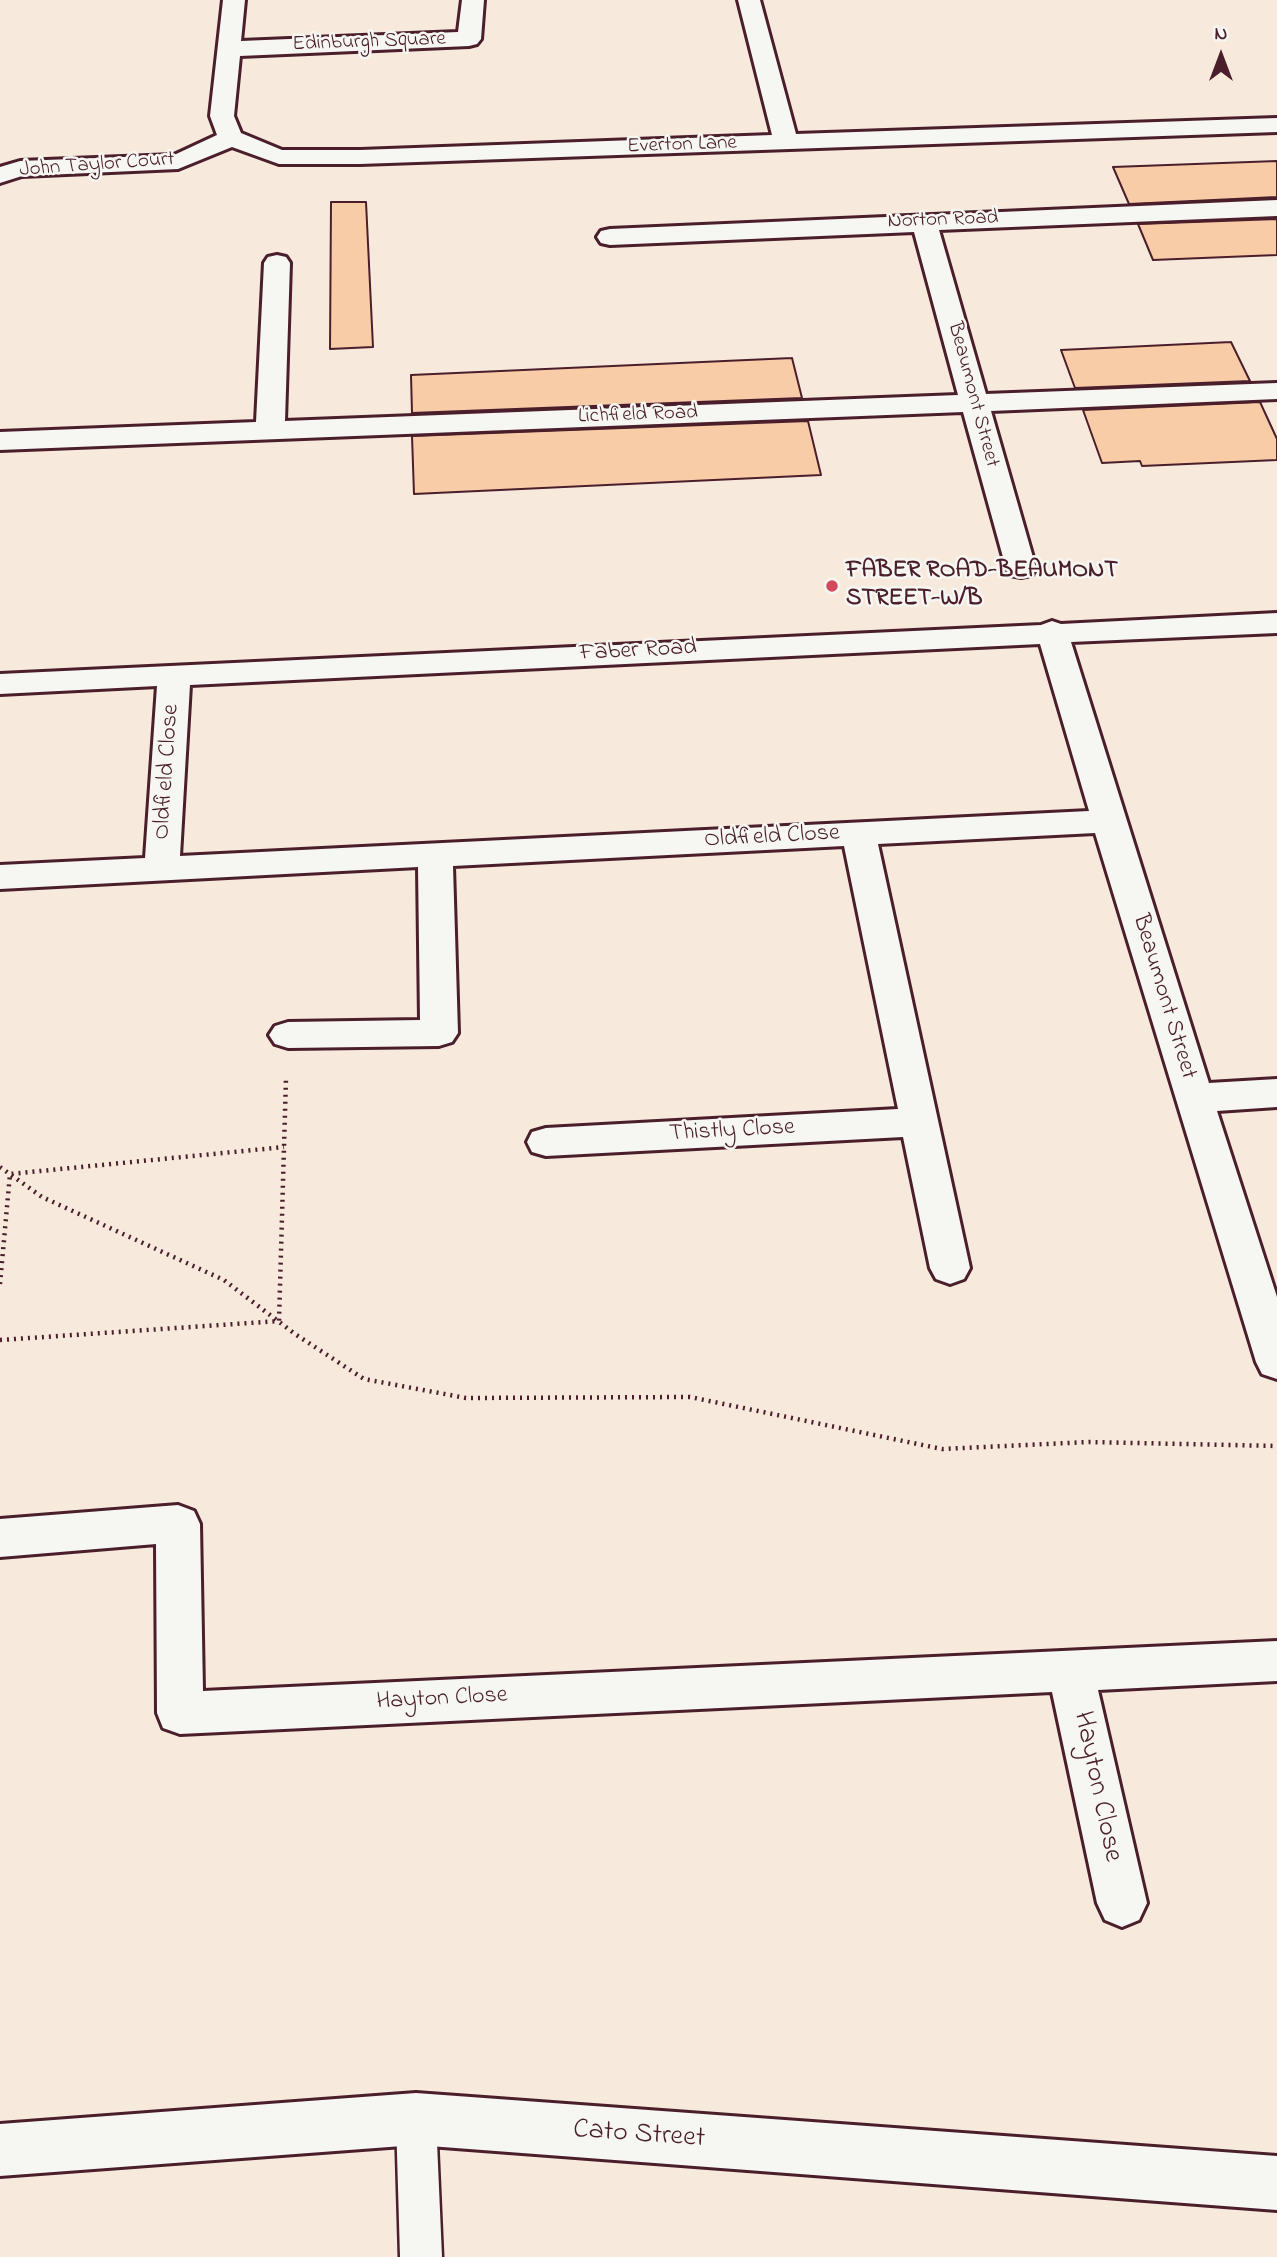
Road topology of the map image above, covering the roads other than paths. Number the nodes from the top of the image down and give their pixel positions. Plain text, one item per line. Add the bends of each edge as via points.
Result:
1 (234, 0) edge
2 (473, 0) edge
3 (749, 0) edge
4 (229, 49) junction
5 (1277, 125) edge
6 (231, 138) junction
7 (786, 142) junction
8 (0, 176) edge
9 (1277, 208) edge
10 (924, 222) junction
11 (610, 237) dead end
12 (277, 263) dead end
13 (1277, 391) edge
14 (973, 405) junction
15 (270, 429) junction
16 (0, 441) edge
17 (1021, 568) dead end
18 (1277, 623) edge
19 (1052, 632) junction
20 (174, 675) junction
21 (0, 684) edge
22 (1108, 821) junction
23 (859, 834) junction
24 (435, 856) junction
25 (162, 869) junction
26 (0, 877) edge
27 (288, 1035) road end
28 (1277, 1093) edge
29 (1195, 1098) junction
30 (919, 1122) junction
31 (545, 1142) dead end
32 (950, 1268) dead end
33 (1277, 1362) edge
34 (0, 1538) edge
35 (1277, 1661) edge
36 (1071, 1671) junction
37 (1122, 1903) dead end
38 (416, 2119) junction
39 (0, 2150) edge
40 (1277, 2183) edge
41 (421, 2257) edge

1 - 4 street
2 - 4 street, Edinburgh Square via 469,40
3 - 7 street
4 - 6 street via 222,116
5 - 7 street, Everton Lane
6 - 7 street, Everton Lane via 279,158
6 - 8 street, John Taylor Court via 178,162 20,169
9 - 10 street, Norton Road
10 - 11 street, Norton Road
10 - 14 street, Beaumont Street
12 - 15 street
13 - 14 street, Lichfield Road
14 - 15 street, Lichfield Road
14 - 17 street, Beaumont Street
15 - 16 street, Lichfield Road
18 - 19 street, Faber Road
19 - 20 street, Faber Road
19 - 22 street, Beaumont Street
20 - 21 street, Faber Road
20 - 25 street, Oldfield Close
22 - 23 street, Oldfield Close
22 - 29 street, Beaumont Street
23 - 24 street, Oldfield Close
23 - 30 street
24 - 25 street, Oldfield Close
24 - 27 street via 439,1032
25 - 26 street, Oldfield Close
28 - 29 street
29 - 33 street, Beaumont Street
30 - 31 street, Thistly Close
30 - 32 street
34 - 36 street, Hayton Close via 178,1524 180,1713
35 - 36 street, Hayton Close
36 - 37 street, Hayton Close
38 - 39 street, Cato Street
38 - 40 street, Cato Street
38 - 41 lane

